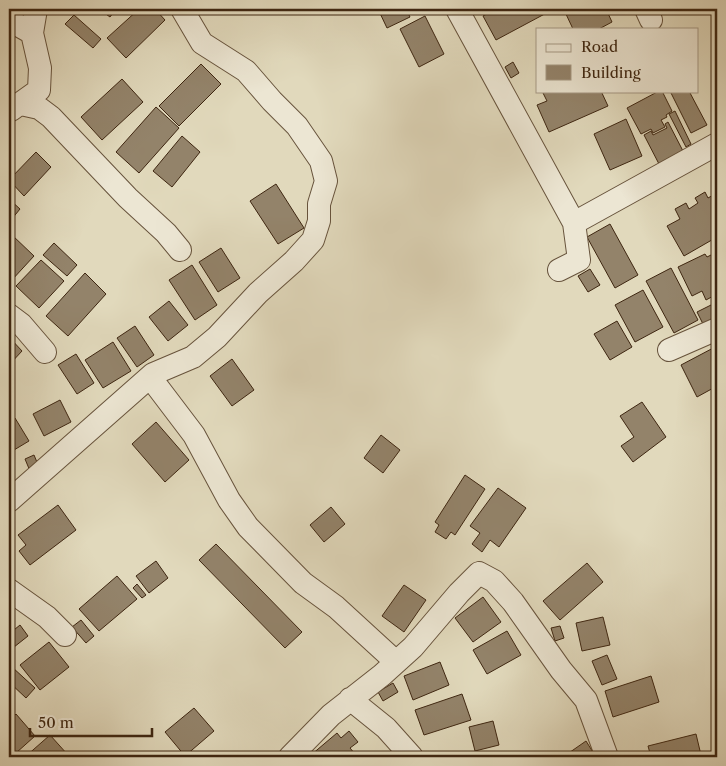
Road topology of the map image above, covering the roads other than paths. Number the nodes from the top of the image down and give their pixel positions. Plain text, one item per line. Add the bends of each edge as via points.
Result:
1 (36, 9) edge
2 (182, 9) edge
3 (457, 9) edge
4 (9, 20) edge
5 (32, 33) junction
6 (27, 103) edge
7 (717, 144) edge
8 (574, 223) junction
9 (180, 250) dead end
10 (559, 270) dead end
11 (9, 315) edge
12 (717, 329) edge
13 (669, 350) dead end
14 (45, 352) dead end
15 (150, 377) junction
16 (9, 501) edge
17 (9, 590) edge
18 (65, 635) dead end
19 (396, 662) junction
20 (350, 699) junction
21 (290, 757) edge
22 (412, 757) edge
23 (607, 757) edge

1 - 5 street
2 - 15 street via 202,43 246,71 297,126 322,161 326,182 313,240 217,337 193,357
3 - 8 street
4 - 5 street
5 - 6 street via 40,68
6 - 9 street via 51,117
7 - 8 street
8 - 10 street via 580,260
11 - 14 street
12 - 13 street
15 - 16 street
15 - 19 street via 194,435 229,500 248,527 303,583 336,607
17 - 18 street via 47,617
19 - 20 street
19 - 23 street via 479,573 494,581 513,602 586,700
20 - 21 street via 315,729
20 - 22 street via 386,728

